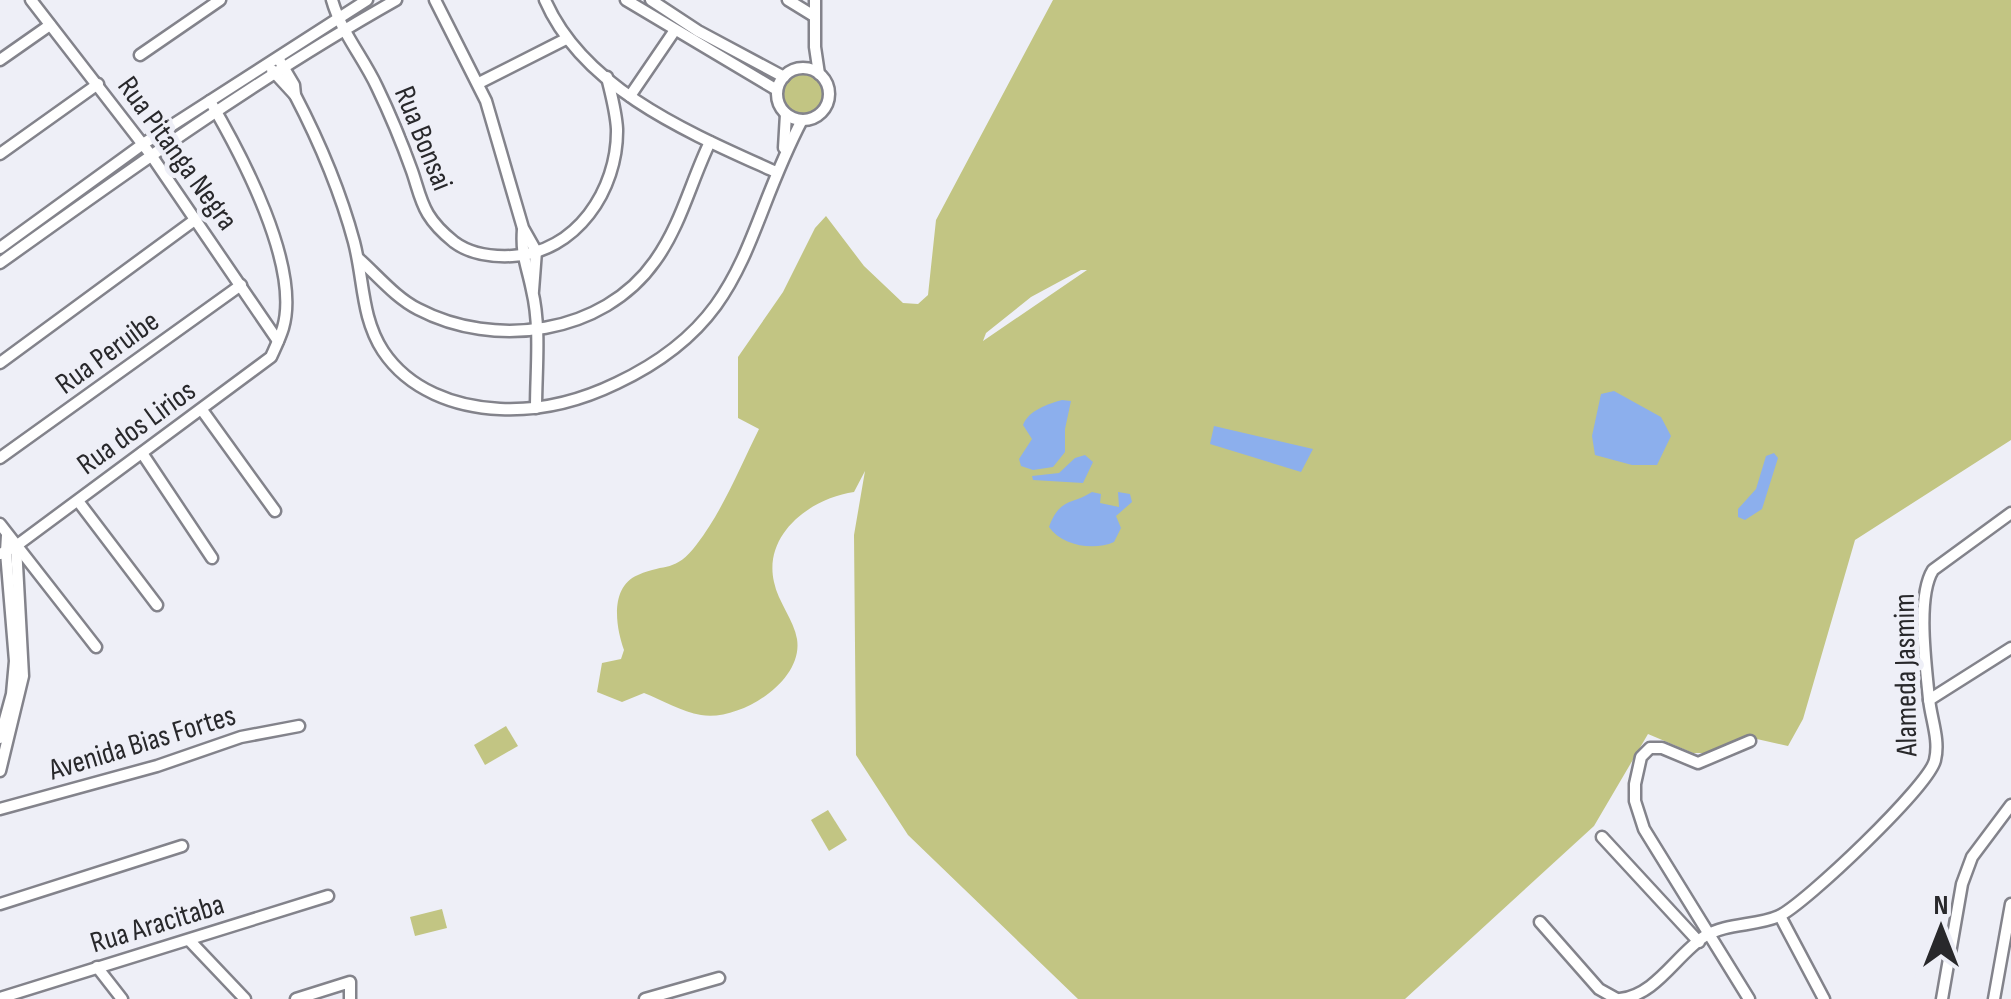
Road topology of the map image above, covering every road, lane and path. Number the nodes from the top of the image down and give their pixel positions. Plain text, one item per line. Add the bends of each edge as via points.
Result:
1 (31, 0) edge
2 (220, 0) edge
3 (335, 0) edge
4 (367, 0) edge
5 (396, 0) edge
6 (435, 0) edge
7 (545, 0) edge
8 (626, 0) edge
9 (651, 0) edge
10 (788, 0) edge
11 (815, 0) edge
12 (204, 4) edge
13 (348, 12) junction
14 (814, 16) junction
15 (337, 19) junction
16 (50, 24) junction
17 (349, 27) junction
18 (675, 30) junction
19 (566, 39) junction
20 (815, 47) junction
21 (140, 55) dead end
22 (0, 60) edge
23 (276, 66) junction
24 (802, 68) junction
25 (819, 74) junction
26 (607, 76) junction
27 (784, 77) junction
28 (479, 82) junction
29 (98, 84) junction
30 (777, 90) junction
31 (634, 98) junction
32 (210, 101) junction
33 (615, 111) junction
34 (216, 112) junction
35 (786, 114) junction
36 (802, 120) junction
37 (710, 142) junction
38 (143, 144) junction
39 (0, 154) edge
40 (784, 154) junction
41 (151, 155) junction
42 (776, 172) junction
43 (110, 176) junction
44 (196, 219) junction
45 (523, 228) junction
46 (0, 248) edge
47 (536, 251) junction
48 (521, 255) junction
49 (358, 258) junction
50 (0, 263) edge
51 (241, 285) junction
52 (532, 291) junction
53 (536, 331) junction
54 (278, 341) junction
55 (0, 363) edge
56 (536, 408) junction
57 (202, 410) junction
58 (142, 454) junction
59 (0, 458) edge
60 (78, 500) junction
61 (274, 510) dead end
62 (2011, 513) edge
63 (0, 524) edge
64 (7, 551) edge
65 (212, 558) dead end
66 (158, 605) dead end
67 (11, 633) edge
68 (96, 647) dead end
69 (2011, 648) edge
70 (11, 694) edge
71 (1929, 700) junction
72 (299, 726) dead end
73 (0, 738) edge
74 (1750, 741) dead end
75 (0, 771) edge
76 (2011, 805) edge
77 (0, 810) edge
78 (1602, 837) dead end
79 (182, 846) dead end
80 (328, 896) dead end
81 (0, 904) edge
82 (2011, 904) edge
83 (1780, 916) junction
84 (1540, 922) dead end
85 (1703, 938) junction
86 (189, 940) junction
87 (97, 967) junction
88 (719, 978) dead end
89 (0, 998) edge
90 (122, 999) edge
91 (246, 999) edge
92 (296, 999) edge
93 (350, 999) edge
94 (645, 999) edge
95 (1618, 999) edge
96 (1749, 999) edge
97 (1824, 999) edge
98 (1942, 999) edge
99 (1994, 999) edge

1 - 16 street, Rua Pitanga Negra
2 - 12 street
3 - 13 street
3 - 15 street
4 - 13 street
5 - 17 street
6 - 28 street
7 - 19 street
8 - 18 street
9 - 27 street
10 - 14 street
11 - 14 street
12 - 21 street
13 - 15 street
13 - 17 street
14 - 20 street
15 - 17 street
15 - 23 street
16 - 22 street
16 - 29 street, Rua Pitanga Negra
17 - 23 street
17 - 48 street, Rua Bonsai via 432,221 474,252
18 - 30 street
18 - 31 street
19 - 26 street
19 - 28 street
20 - 24 street
20 - 25 street
23 - 32 street
23 - 34 street
23 - 49 street via 294,85 328,163
24 - 25 street
24 - 27 street
25 - 36 street via 828,88 827,104
26 - 31 street
26 - 33 street, Rua Bonsai
27 - 30 street
28 - 45 street
29 - 38 street, Rua Pitanga Negra
29 - 39 street
30 - 35 street
31 - 33 street
31 - 37 street
32 - 34 street
32 - 38 street
33 - 47 street, Rua Bonsai via 614,152 592,212 570,236
34 - 41 street
34 - 54 street via 254,185 278,254 285,313
35 - 36 street
35 - 40 street
36 - 40 street
37 - 42 street
37 - 53 street via 674,231 645,274 596,310
38 - 41 street, Rua Pitanga Negra
38 - 43 street
40 - 42 street
41 - 43 street
41 - 44 street, Rua Pitanga Negra
42 - 56 street via 743,262 695,333 628,378 576,401
43 - 46 street
43 - 50 street
44 - 51 street, Rua Pitanga Negra
44 - 55 street
45 - 47 street
45 - 48 street
47 - 48 street, Rua Bonsai
47 - 52 street
48 - 52 street
49 - 53 street via 402,299 442,320 486,331
49 - 56 street via 372,331 407,378 465,405
51 - 54 street, Rua Pitanga Negra
51 - 59 street, Rua Peruibe
52 - 53 street
53 - 56 street
54 - 57 street, Rua dos Lirios via 271,357
57 - 58 street, Rua dos Lirios
57 - 61 street
58 - 60 street, Rua dos Lirios
58 - 65 street
60 - 64 street, Rua dos Lirios
60 - 66 street
62 - 71 street, Alameda Jasmim via 1927,580
63 - 64 street
64 - 67 street
64 - 68 street
67 - 70 street
69 - 71 street
70 - 73 street
70 - 75 street
71 - 83 street, Alameda Jasmim via 1937,747 1931,773
72 - 77 street, Avenida Bias Fortes via 241,737
74 - 85 street via 1698,763 1650,748 1638,764 1636,802 1644,830
76 - 98 street via 1972,857 1962,884
78 - 85 street
79 - 81 street
80 - 86 street, Rua Aracitaba
82 - 99 street
83 - 85 street, Alameda Jasmim
83 - 97 street
84 - 95 street via 1599,989
85 - 95 street via 1647,988
85 - 96 street
86 - 87 street, Rua Aracitaba
86 - 91 street
87 - 89 street, Rua Aracitaba
87 - 90 street
88 - 94 street
92 - 93 street via 350,982

